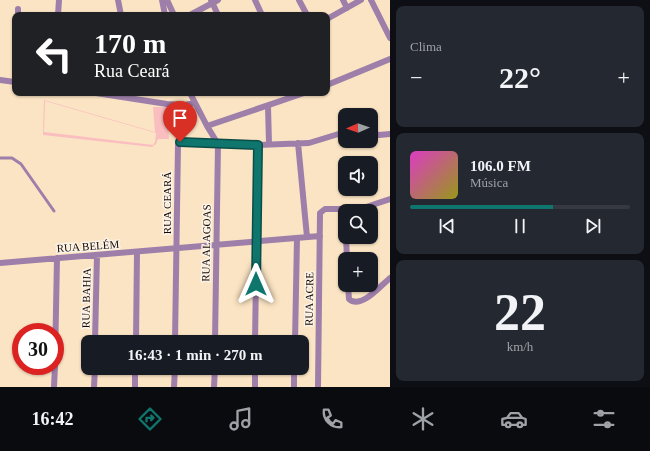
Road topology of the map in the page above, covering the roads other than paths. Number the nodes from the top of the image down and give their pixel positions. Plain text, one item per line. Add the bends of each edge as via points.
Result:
1 (58, 0) edge
2 (118, 0) edge
3 (162, 0) edge
4 (167, 0) edge
5 (255, 0) edge
6 (299, 0) edge
7 (344, 0) edge
8 (361, 0) edge
9 (371, 0) edge
10 (214, 1) edge
11 (347, 8) junction
12 (58, 12) edge
13 (120, 12) edge
14 (164, 12) edge
15 (173, 12) edge
16 (195, 12) edge
17 (217, 12) edge
18 (261, 12) edge
19 (305, 12) edge
20 (330, 17) edge
21 (390, 38) edge
22 (390, 59) edge
23 (0, 80) edge
24 (12, 82) edge
25 (330, 84) edge
26 (135, 96) edge
27 (193, 96) edge
28 (296, 96) edge
29 (195, 103) junction
30 (268, 106) junction
31 (207, 126) junction
32 (338, 134) edge
33 (390, 134) edge
34 (378, 135) edge
35 (298, 143) junction
36 (218, 144) junction
37 (269, 144) junction
38 (258, 145) junction
39 (0, 158) edge
40 (390, 198) edge
41 (374, 204) edge
42 (338, 210) edge
43 (54, 211) dead end
44 (320, 236) junction
45 (307, 237) junction
46 (297, 238) junction
47 (256, 241) junction
48 (216, 245) junction
49 (177, 249) junction
50 (137, 252) junction
51 (97, 255) junction
52 (57, 258) junction
53 (0, 263) edge
54 (390, 278) edge
55 (378, 290) edge
56 (348, 292) edge
57 (376, 292) edge
58 (56, 323) edge
59 (95, 335) edge
60 (136, 335) edge
61 (175, 335) edge
62 (215, 335) edge
63 (255, 335) edge
64 (295, 335) edge
65 (55, 375) edge
66 (95, 375) edge
67 (135, 375) edge
68 (175, 375) edge
69 (214, 375) edge
70 (255, 375) edge
71 (294, 375) edge
72 (54, 387) edge
73 (94, 387) edge
74 (135, 387) edge
75 (174, 387) edge
76 (214, 387) edge
77 (255, 387) edge
78 (294, 387) edge
79 (318, 387) edge

1 - 12 street
2 - 13 street
3 - 14 street
4 - 15 street
5 - 18 street
6 - 19 street
7 - 11 street
8 - 11 street
9 - 21 street
10 - 16 street
10 - 17 street
11 - 20 street
22 - 25 street
23 - 24 street
26 - 29 street via 166,104
27 - 29 street
28 - 30 street
29 - 31 street
30 - 31 street
30 - 37 street
31 - 36 street
32 - 35 street via 309,143
33 - 34 street
35 - 37 street, RUA CEARÁ
35 - 45 street
36 - 38 street, RUA CEARÁ
36 - 48 street, RUA ALAGOAS
36 - 49 street, RUA CEARÁ via 178,144
37 - 38 street, RUA CEARÁ
38 - 47 street
39 - 43 lane via 12,158 21,164
40 - 41 street
42 - 44 street, RUA ACRE via 322,210
44 - 45 street, RUA BELÉM
44 - 79 street, RUA ACRE
45 - 46 street, RUA BELÉM
46 - 47 street, RUA BELÉM
46 - 64 street
47 - 48 street, RUA BELÉM
47 - 63 street
48 - 49 street, RUA BELÉM
48 - 62 street, RUA ALAGOAS
49 - 50 street, RUA BELÉM
49 - 61 street, RUA CEARÁ
50 - 51 street, RUA BELÉM
50 - 60 street
51 - 52 street, RUA BELÉM
51 - 59 street, RUA BAHIA
52 - 53 street, RUA BELÉM
52 - 58 street
54 - 55 street
56 - 57 street via 349,299 355,302
65 - 72 street
66 - 73 street
67 - 74 street
68 - 75 street
69 - 76 street
70 - 77 street
71 - 78 street

